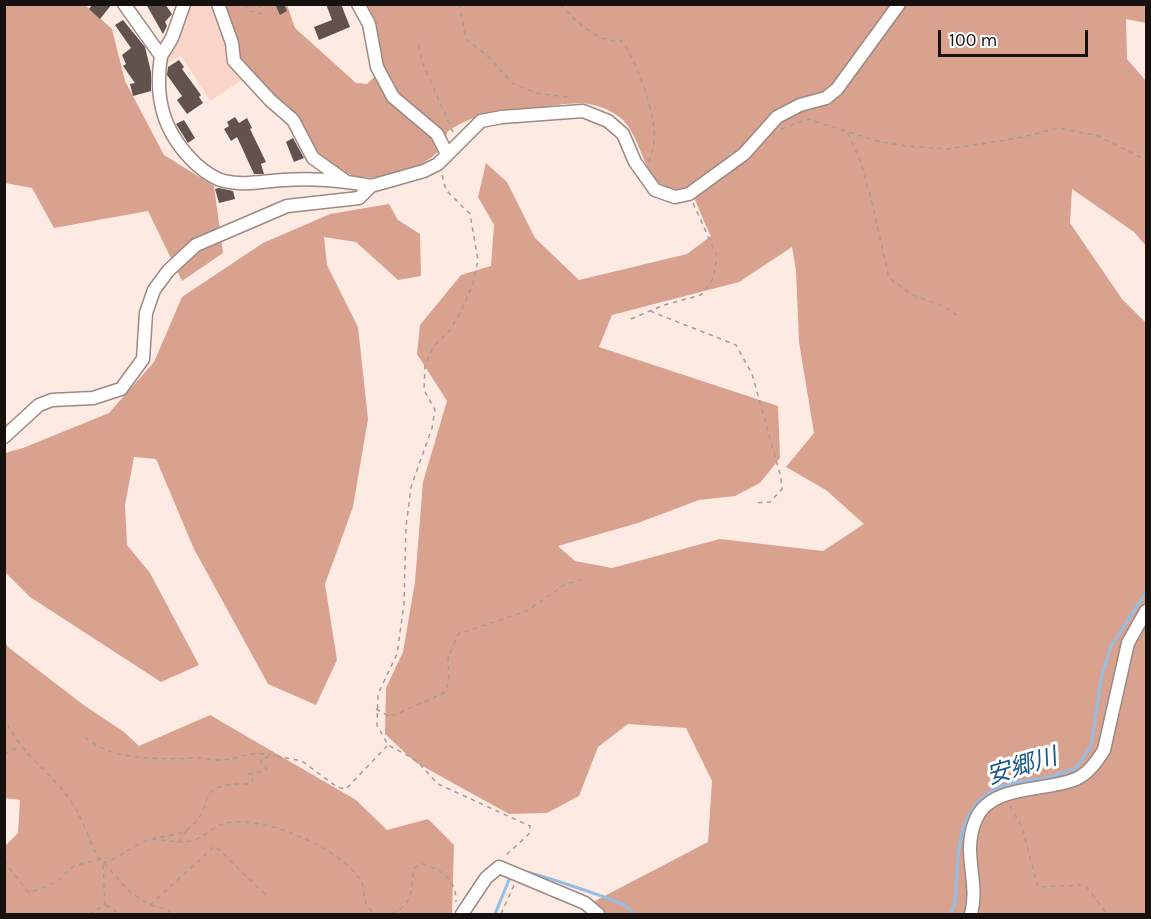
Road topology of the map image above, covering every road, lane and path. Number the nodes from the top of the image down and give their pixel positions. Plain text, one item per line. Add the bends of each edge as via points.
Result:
1 (124, 4) edge
2 (184, 4) edge
3 (218, 4) edge
4 (244, 4) edge
5 (259, 4) edge
6 (358, 4) edge
7 (459, 4) edge
8 (560, 4) edge
9 (898, 4) edge
10 (419, 45) dead end
11 (161, 56) junction
12 (583, 111) junction
13 (776, 131) dead end
14 (847, 132) junction
15 (446, 154) junction
16 (1146, 160) edge
17 (645, 176) junction
18 (344, 180) junction
19 (371, 186) junction
20 (689, 194) junction
21 (650, 311) junction
22 (957, 315) dead end
23 (631, 319) dead end
24 (4, 437) edge
25 (754, 503) dead end
26 (586, 578) dead end
27 (1146, 611) edge
28 (375, 708) junction
29 (4, 716) edge
30 (4, 727) edge
31 (10, 727) junction
32 (85, 738) dead end
33 (20, 745) junction
34 (388, 746) junction
35 (4, 754) edge
36 (275, 756) junction
37 (1005, 796) junction
38 (189, 828) junction
39 (151, 839) junction
40 (178, 842) junction
41 (100, 859) junction
42 (4, 861) edge
43 (103, 863) junction
44 (510, 873) junction
45 (268, 897) dead end
46 (105, 905) junction
47 (150, 905) junction
48 (459, 911) edge
49 (89, 915) edge
50 (120, 915) edge
51 (172, 915) edge
52 (373, 915) edge
53 (392, 915) edge
54 (501, 915) edge
55 (598, 915) edge
56 (971, 915) edge
57 (1107, 915) edge

1 - 11 street
2 - 11 street
3 - 18 street via 234,61 293,120 313,158
4 - 5 path via 261,14
6 - 15 street via 369,24 377,67 393,97 432,129
7 - 12 path via 466,39 512,83 536,93 567,97
8 - 17 path via 598,36 611,42 622,41 632,56 655,141
9 - 20 street via 837,89 826,98 777,117 744,154
10 - 15 path via 422,62 450,122
11 - 18 street via 157,81 172,139 201,169 221,181 240,183
12 - 15 street via 481,121
12 - 17 street via 608,121 623,134
13 - 14 path via 808,119
14 - 16 path via 906,146 948,148 1059,128 1098,136
14 - 22 path via 871,198 889,278 911,294
15 - 19 street via 424,171
15 - 28 path via 446,190 470,214 478,260 462,309 451,329 433,347 425,366 424,390 435,410 411,487 397,654
17 - 20 street via 656,190 675,197
18 - 19 street
19 - 24 street via 359,198 287,206 196,245 154,290 146,313 143,359 121,389 93,398 52,400 39,405
20 - 21 path via 717,256 713,279 701,295
21 - 23 path
21 - 25 path via 736,345 752,374 782,489 770,502
26 - 28 path via 564,585 527,611 458,634 448,658 449,681 444,693 390,717
27 - 37 street via 1128,643 1104,750 1095,764 1077,779
28 - 34 path via 377,724
29 - 31 path
30 - 31 path
31 - 33 path
32 - 36 path via 95,746 130,755 171,760 222,760 254,751
33 - 35 path
33 - 41 path via 72,802
34 - 36 path via 346,789 337,787 302,761
34 - 44 path via 416,760 438,784 530,826 529,834 506,855
36 - 38 path via 262,758 267,770 252,771 250,784 223,783 206,795 197,820
37 - 56 street via 989,801 977,816 970,835
37 - 57 path via 1022,827 1038,887 1085,885
38 - 39 path
38 - 40 path
39 - 40 path
39 - 43 path
40 - 52 path via 193,843 226,823 284,830 318,844 342,860 362,881 365,902
41 - 42 path via 74,866 56,882 29,893
41 - 43 path
43 - 46 path
43 - 47 path via 130,892
44 - 48 street via 486,878
44 - 54 path
44 - 55 street via 585,903
45 - 47 path via 215,846
46 - 49 path
46 - 50 path
47 - 51 path via 167,909
48 - 53 path via 455,887 437,869 423,864 414,868 412,894 403,908

